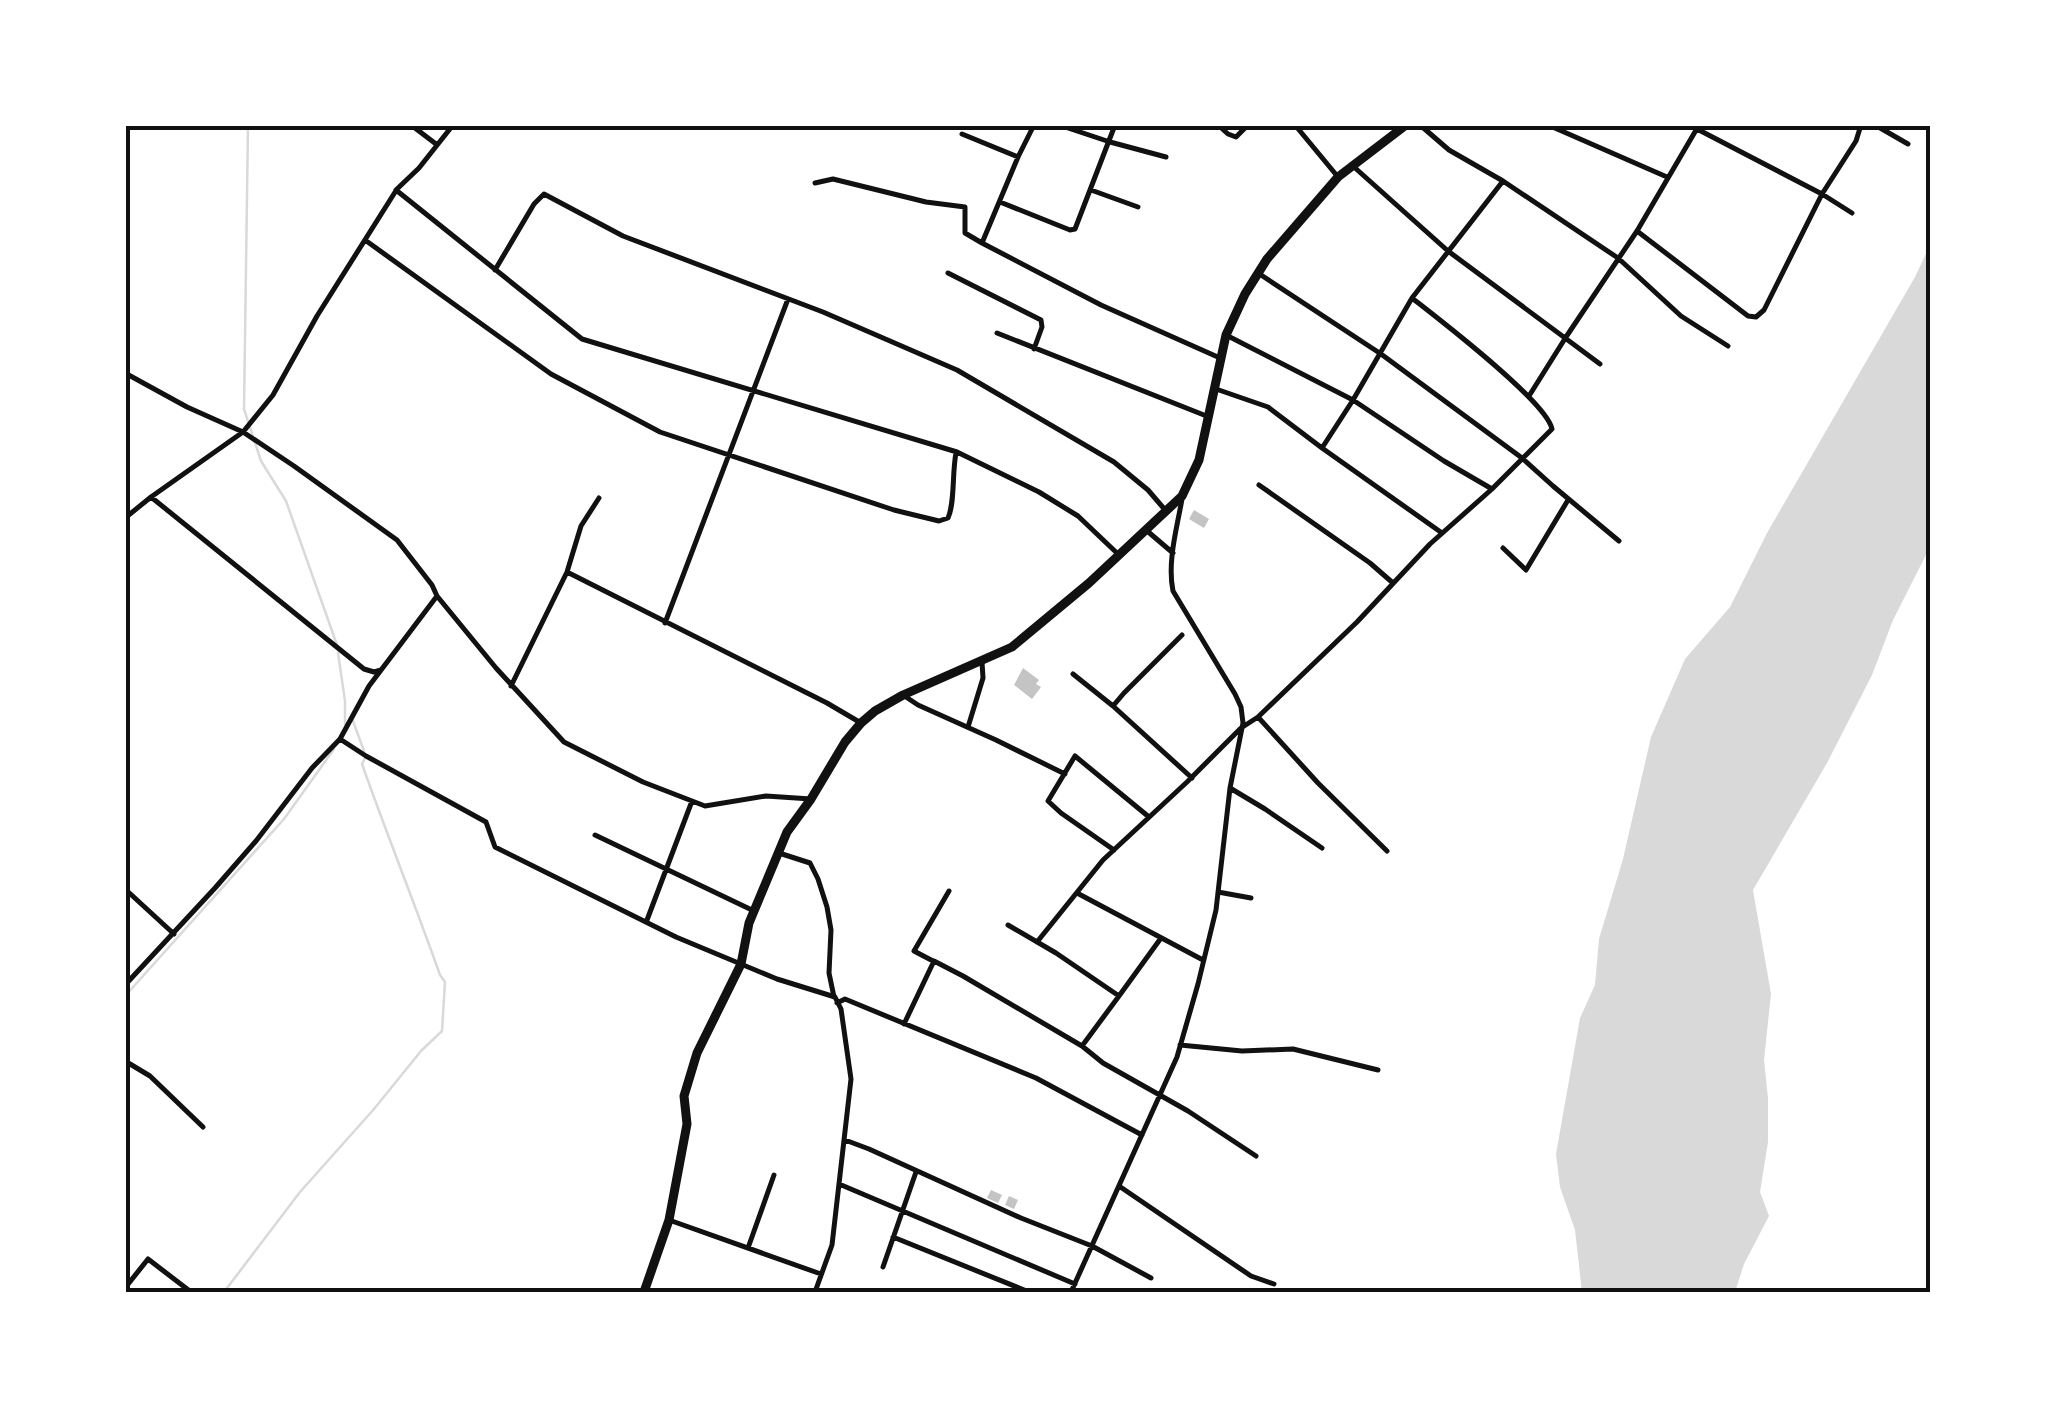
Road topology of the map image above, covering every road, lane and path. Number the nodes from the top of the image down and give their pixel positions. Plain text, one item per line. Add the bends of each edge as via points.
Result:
1 (412, 125) edge
2 (453, 125) edge
3 (1034, 125) edge
4 (1058, 125) edge
5 (1115, 125) edge
6 (1218, 125) edge
7 (1248, 125) edge
8 (1296, 125) edge
9 (1406, 125) edge
10 (1420, 125) edge
11 (1548, 125) edge
12 (1861, 125) edge
13 (1875, 125) edge
14 (1698, 127) edge
15 (962, 134) dead end
16 (1110, 142) junction
17 (436, 144) junction
18 (1908, 144) dead end
19 (1018, 157) junction
20 (1166, 157) dead end
21 (1352, 165) junction
22 (1338, 176) junction
23 (1667, 177) junction
24 (1503, 181) junction
25 (814, 184) dead end
26 (396, 190) junction
27 (1091, 190) junction
28 (1822, 194) junction
29 (1000, 201) junction
30 (1138, 207) dead end
31 (1852, 214) dead end
32 (1636, 231) junction
33 (365, 240) junction
34 (982, 243) junction
35 (1448, 251) junction
36 (1618, 258) junction
37 (495, 270) junction
38 (948, 273) dead end
39 (1258, 273) junction
40 (1412, 298) junction
41 (788, 299) junction
42 (997, 333) dead end
43 (1226, 335) junction
44 (1566, 336) junction
45 (1728, 346) dead end
46 (1034, 348) junction
47 (1381, 354) junction
48 (1220, 358) junction
49 (1600, 364) dead end
50 (125, 374) edge
51 (1215, 389) junction
52 (754, 392) junction
53 (1529, 396) junction
54 (1353, 400) junction
55 (1209, 417) junction
56 (243, 432) junction
57 (1322, 448) junction
58 (956, 452) junction
59 (730, 454) junction
60 (1522, 458) junction
61 (1259, 485) dead end
62 (1492, 489) junction
63 (1182, 496) junction
64 (150, 498) junction
65 (599, 498) dead end
66 (1568, 500) junction
67 (1166, 511) junction
68 (125, 518) edge
69 (1146, 530) junction
70 (1442, 533) junction
71 (1619, 541) dead end
72 (1503, 548) dead end
73 (1173, 553) junction
74 (1119, 555) junction
75 (566, 572) junction
76 (1393, 583) junction
77 (437, 596) junction
78 (665, 623) junction
79 (1182, 635) dead end
80 (982, 662) junction
81 (366, 670) junction
82 (382, 670) junction
83 (1073, 674) dead end
84 (371, 684) junction
85 (512, 686) junction
86 (903, 696) junction
87 (1113, 706) junction
88 (1258, 718) junction
89 (861, 723) junction
90 (968, 727) junction
91 (1241, 728) junction
92 (340, 739) junction
93 (1065, 774) junction
94 (1192, 778) junction
95 (1230, 788) junction
96 (811, 799) junction
97 (692, 801) junction
98 (1150, 818) junction
99 (595, 835) dead end
100 (1322, 848) dead end
101 (1114, 850) junction
102 (1386, 850) dead end
103 (778, 853) junction
104 (664, 870) junction
105 (125, 889) edge
106 (950, 891) dead end
107 (1218, 892) junction
108 (1078, 893) junction
109 (1251, 898) dead end
110 (754, 911) junction
111 (646, 922) junction
112 (1008, 925) dead end
113 (174, 934) junction
114 (1161, 938) junction
115 (1037, 942) junction
116 (1204, 960) junction
117 (934, 962) junction
118 (741, 964) junction
119 (125, 985) edge
120 (1119, 996) junction
121 (836, 1000) junction
122 (904, 1024) junction
123 (1180, 1045) junction
124 (1082, 1046) junction
125 (125, 1061) edge
126 (1378, 1070) dead end
127 (1160, 1095) junction
128 (203, 1128) dead end
129 (1142, 1135) junction
130 (845, 1140) junction
131 (1256, 1156) dead end
132 (916, 1172) junction
133 (774, 1175) dead end
134 (839, 1184) junction
135 (1119, 1186) junction
136 (902, 1212) junction
137 (668, 1220) junction
138 (893, 1237) junction
139 (1092, 1246) junction
140 (748, 1248) junction
141 (883, 1267) dead end
142 (822, 1274) junction
143 (1151, 1278) dead end
144 (1274, 1284) dead end
145 (125, 1288) edge
146 (1074, 1290) edge
147 (191, 1292) edge
148 (644, 1292) edge
149 (815, 1292) edge
150 (1029, 1292) edge

1 - 17 street
2 - 17 street
3 - 19 street
4 - 16 street
5 - 16 street
6 - 7 street via 1236,137
8 - 22 street
9 - 21 main road
10 - 24 street
11 - 23 street
12 - 28 street
13 - 18 street
14 - 23 street
14 - 28 street
15 - 19 street
16 - 20 street
16 - 27 street
17 - 26 street
19 - 29 street
21 - 22 main road
21 - 35 street
22 - 39 main road
23 - 32 street
24 - 35 street
24 - 36 street
25 - 34 street via 833,179 960,205 967,210 965,232
26 - 33 street
26 - 37 street
27 - 29 street via 1074,230
27 - 30 street
28 - 31 street
28 - 32 street via 1756,317
29 - 34 street
32 - 36 street
33 - 56 street
33 - 59 street via 551,374 660,432
34 - 48 street
35 - 40 street
35 - 44 street
36 - 44 street
36 - 45 street via 1681,316
37 - 41 street via 544,194 622,236
37 - 52 street via 582,339
38 - 46 street via 1042,320
39 - 43 main road
39 - 47 street
40 - 47 street
40 - 53 street
41 - 52 street
41 - 67 street via 1007,398 1114,462
42 - 46 street
43 - 48 main road
43 - 54 street
44 - 49 street
44 - 53 street
46 - 55 street
47 - 54 street
47 - 60 street
48 - 51 main road
50 - 56 street
51 - 55 main road
51 - 57 street via 1268,408
52 - 58 street
52 - 59 street
53 - 60 street via 1552,429
54 - 57 street
54 - 62 street
55 - 63 main road
56 - 64 street
56 - 77 street via 398,540
57 - 70 street
58 - 59 street via 952,511 939,520
58 - 74 street via 1078,516
59 - 78 street
60 - 62 street
60 - 66 street
61 - 76 street
62 - 70 street
63 - 67 main road
63 - 73 street
64 - 68 street
64 - 81 street
65 - 75 street via 580,526
66 - 71 street
66 - 72 street via 1526,570
67 - 69 main road
69 - 73 street
69 - 74 main road
70 - 76 street
73 - 91 street via 1174,591 1235,694
74 - 80 main road via 1012,647
75 - 78 street
75 - 85 street
76 - 88 street
77 - 82 street
77 - 85 street
78 - 89 street
79 - 87 street
80 - 86 main road
80 - 90 street
81 - 82 street
81 - 84 street
82 - 84 street
83 - 87 street
84 - 92 street
85 - 97 street via 564,742
86 - 89 main road
86 - 90 street
87 - 94 street
88 - 91 street
88 - 102 street
89 - 96 main road
90 - 93 street
91 - 94 street
91 - 95 street
92 - 111 street via 486,822 495,847
92 - 113 street
93 - 98 street via 1076,756
93 - 101 street via 1048,801
94 - 98 street
95 - 100 street
95 - 107 street
96 - 97 street via 766,796 705,806
96 - 103 main road
97 - 104 street
98 - 101 street
99 - 104 street
101 - 108 street
103 - 110 main road
103 - 121 street via 810,863 818,879 831,930 828,972
104 - 110 street
104 - 111 street
105 - 113 street
106 - 117 street via 914,951
107 - 109 street
107 - 116 street
108 - 114 street
108 - 115 street
110 - 118 main road
111 - 118 street
112 - 115 street
113 - 119 street
114 - 116 street
114 - 120 street
115 - 120 street
116 - 123 street
117 - 122 street
117 - 124 street
118 - 121 street
118 - 137 main road via 690,1073
120 - 124 street
121 - 122 street
121 - 130 street via 851,1079
122 - 129 street via 1036,1078
123 - 126 street via 1293,1049
123 - 127 street
124 - 127 street
125 - 128 street
127 - 129 street
127 - 131 street
129 - 135 street
130 - 132 street
130 - 134 street
132 - 136 street
132 - 139 street
133 - 140 street
134 - 136 street
134 - 142 street
135 - 139 street
135 - 144 street via 1251,1276
136 - 138 street
136 - 146 street
137 - 140 street
137 - 148 main road
138 - 141 street
138 - 150 street
139 - 143 street
139 - 146 street
140 - 142 street
142 - 149 street
145 - 147 street via 148,1259

